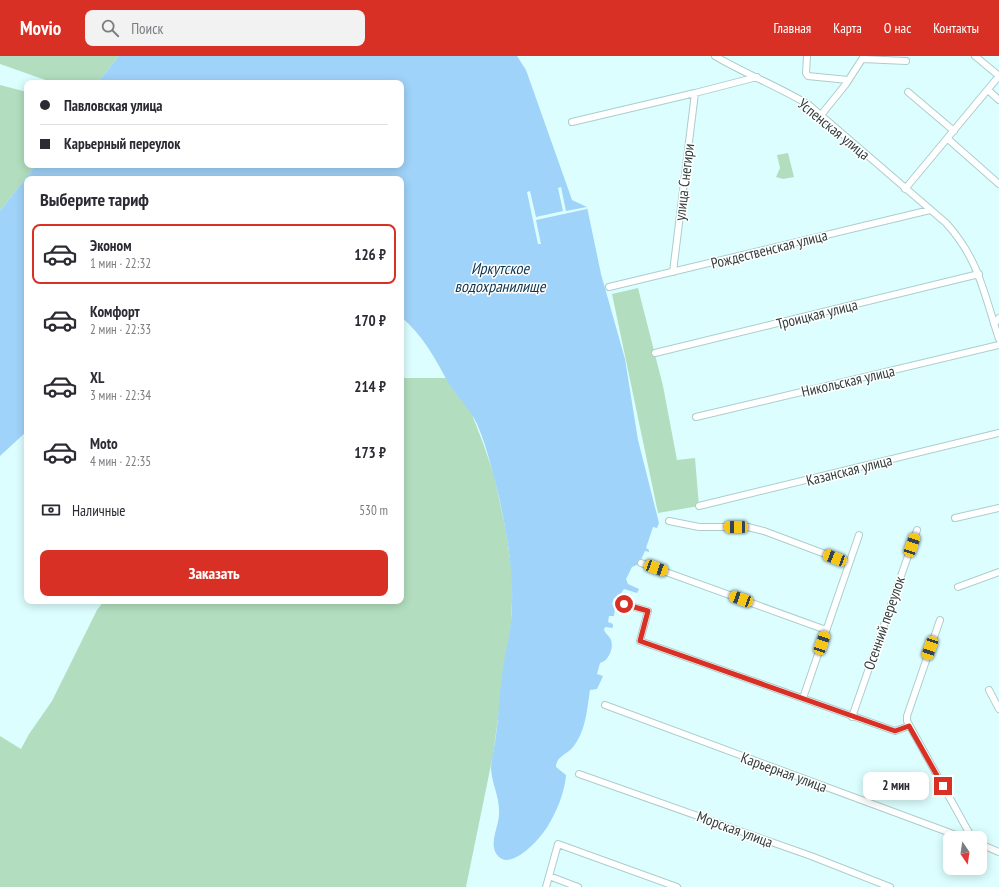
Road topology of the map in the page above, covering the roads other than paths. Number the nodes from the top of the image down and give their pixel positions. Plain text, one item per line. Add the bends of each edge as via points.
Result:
1 (807, 56) edge
2 (975, 56) edge
3 (718, 57) edge
4 (863, 57) edge
5 (906, 61) dead end
6 (999, 76) edge
7 (756, 77) junction
8 (848, 80) junction
9 (988, 90) junction
10 (908, 92) dead end
11 (695, 93) junction
12 (999, 100) edge
13 (822, 115) junction
14 (572, 122) dead end
15 (954, 131) junction
16 (948, 139) junction
17 (999, 184) edge
18 (905, 189) junction
19 (930, 210) junction
20 (673, 272) junction
21 (979, 274) junction
22 (609, 287) dead end
23 (999, 318) edge
24 (994, 324) junction
25 (999, 339) edge
26 (999, 345) edge
27 (655, 353) dead end
28 (696, 417) dead end
29 (999, 433) edge
30 (699, 506) dead end
31 (999, 508) edge
32 (955, 518) dead end
33 (669, 521) dead end
34 (917, 530) dead end
35 (860, 535) dead end
36 (641, 563) dead end
37 (849, 563) junction
38 (999, 572) edge
39 (958, 587) dead end
40 (624, 604) dead end
41 (940, 620) dead end
42 (826, 630) junction
43 (989, 690) dead end
44 (803, 698) junction
45 (605, 705) dead end
46 (999, 709) edge
47 (852, 717) junction
48 (909, 726) junction
49 (579, 774) dead end
50 (945, 831) edge
51 (968, 831) edge
52 (987, 847) edge
53 (999, 852) edge
54 (549, 876) junction
55 (546, 887) edge
56 (578, 887) edge
57 (678, 887) edge
58 (890, 887) edge

1 - 8 street via 808,76
2 - 6 street
3 - 7 street, Успенская улица
4 - 5 street
4 - 8 street
6 - 9 street
7 - 11 street
7 - 13 street, Успенская улица via 788,92
8 - 13 street
9 - 12 street
9 - 15 street
10 - 15 street
11 - 14 street
11 - 20 street, улица Снегири
13 - 18 street, Успенская улица
15 - 16 street
16 - 17 street
16 - 18 street
18 - 19 street, Успенская улица
19 - 20 street, Рождественская улица
19 - 21 street, Успенская улица via 958,237
20 - 22 street, Рождественская улица
21 - 24 street, Успенская улица
21 - 27 street, Троицкая улица
23 - 24 street
24 - 25 street, Успенская улица
26 - 28 street, Никольская улица
29 - 30 street, Казанская улица
31 - 32 street
33 - 37 street via 699,527 748,527
34 - 47 street, Осенний переулок
35 - 37 street
36 - 42 street
37 - 42 street
38 - 39 street
40 - 44 street via 648,611 640,641
41 - 48 street via 907,716
42 - 44 street
43 - 46 street
44 - 47 street
45 - 50 street, Карьерная улица
47 - 48 street via 895,731
48 - 51 street
49 - 58 street, Морская улица
52 - 53 street
54 - 55 street
54 - 56 street
54 - 57 street via 558,844

